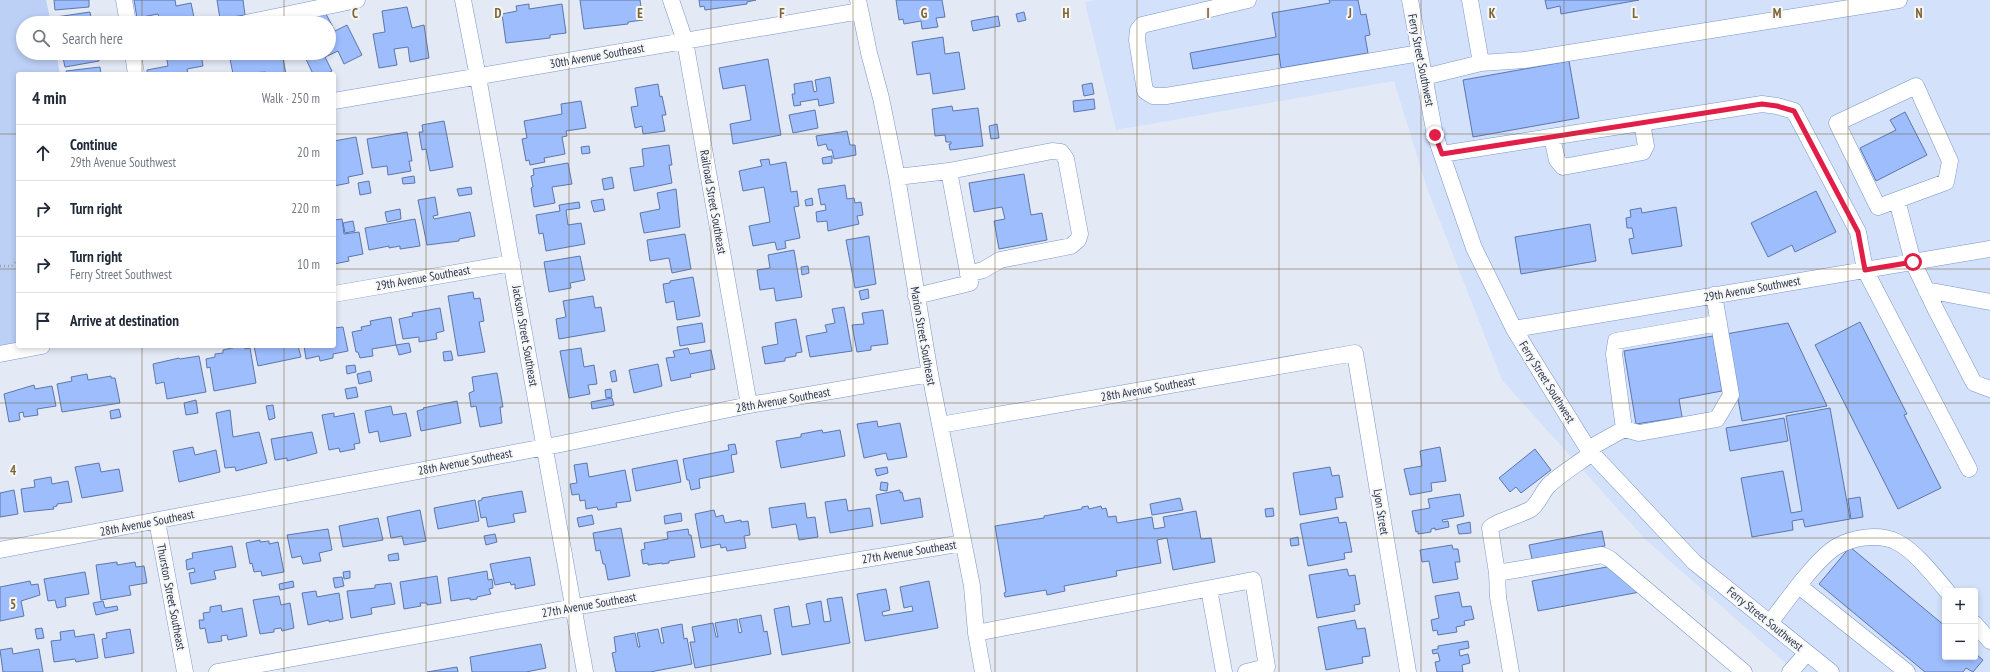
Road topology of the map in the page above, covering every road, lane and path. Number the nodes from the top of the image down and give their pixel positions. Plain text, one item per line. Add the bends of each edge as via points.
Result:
1 (124, 0) edge
2 (357, 0) edge
3 (463, 0) edge
4 (671, 0) edge
5 (1248, 0) edge
6 (1410, 0) edge
7 (1470, 0) edge
8 (1899, 0) edge
9 (859, 6) edge
10 (127, 16) edge
11 (280, 16) edge
12 (685, 41) junction
13 (1420, 53) junction
14 (134, 60) edge
15 (1481, 63) junction
16 (136, 72) edge
17 (478, 77) junction
18 (1424, 77) junction
19 (336, 101) edge
20 (1642, 123) junction
21 (1552, 136) junction
22 (1442, 154) junction
23 (949, 171) junction
24 (897, 177) junction
25 (1897, 200) junction
26 (1990, 249) edge
27 (16, 261) edge
28 (1913, 262) junction
29 (512, 263) junction
30 (0, 266) edge
31 (1865, 270) junction
32 (968, 274) junction
33 (1926, 290) junction
34 (336, 294) edge
35 (1714, 295) junction
36 (916, 296) junction
37 (1990, 302) edge
38 (1719, 323) junction
39 (1514, 329) junction
40 (32, 348) edge
41 (1355, 353) joint
42 (0, 354) edge
43 (930, 374) junction
44 (1990, 389) edge
45 (749, 405) junction
46 (940, 425) junction
47 (1624, 429) junction
48 (544, 447) junction
49 (1590, 451) junction
50 (1969, 469) dead end
51 (157, 521) junction
52 (963, 543) junction
53 (0, 550) edge
54 (1497, 573) junction
55 (1799, 586) junction
56 (1944, 588) edge
57 (1209, 589) junction
58 (574, 607) junction
59 (1770, 622) junction
60 (1978, 627) edge
61 (976, 633) junction
62 (1990, 641) edge
63 (1807, 652) junction
64 (186, 672) edge
65 (216, 672) edge
66 (585, 672) edge
67 (983, 672) edge
68 (1224, 672) edge
69 (1246, 672) edge
70 (1408, 672) edge
71 (1511, 672) edge
72 (1744, 672) edge
73 (1790, 672) edge
74 (1831, 672) edge
75 (1907, 672) edge

1 - 10 street
2 - 11 street
3 - 17 street, Jackson Street Southeast
4 - 12 street, Railroad Street Southeast
5 - 13 street via 1142,25 1138,30 1137,40 1145,91 1153,96 1166,96
6 - 13 street, Ferry Street Southwest
7 - 15 street
8 - 15 street via 1524,60
9 - 12 street, 30th Avenue Southeast
9 - 24 street, Marion Street Southeast
12 - 17 street, 30th Avenue Southeast
12 - 45 street, Railroad Street Southeast
13 - 18 street, Ferry Street Southwest
14 - 16 street
15 - 18 street
17 - 19 street, 30th Avenue Southeast
17 - 29 street, Jackson Street Southeast
18 - 22 street, Ferry Street Southwest via 1435,135
20 - 21 street
20 - 21 street via 1646,146 1643,152 1563,166 1558,160
20 - 31 street via 1762,104 1794,111 1858,232
21 - 22 street
22 - 39 street, Ferry Street Southwest via 1474,248
23 - 24 street
23 - 32 street
23 - 32 street via 1052,151 1061,152 1066,159 1080,234 1071,246 1000,260 983,270
24 - 36 street, Marion Street Southeast
25 - 25 street via 1946,182 1950,161 1916,86 1837,123 1878,207
25 - 28 street
26 - 28 street, 29th Avenue Southwest
27 - 30 path via 12,266
28 - 31 street, 29th Avenue Southwest
28 - 33 street
29 - 34 street, 29th Avenue Southeast
29 - 48 street, Jackson Street Southeast
31 - 35 street, 29th Avenue Southwest
31 - 50 street
32 - 36 street via 970,283
33 - 37 street
33 - 44 street via 1974,383
35 - 38 street
35 - 39 street, 29th Avenue Southwest
36 - 43 street, Marion Street Southeast
38 - 47 street via 1616,341 1614,354
38 - 47 street via 1731,395 1717,419 1639,432
39 - 49 street, Ferry Street Southwest
40 - 42 street
41 - 46 street, 28th Avenue Southeast
41 - 70 street, Lyon Street
43 - 45 street, 28th Avenue Southeast
43 - 46 street, Marion Street Southeast
45 - 48 street, 28th Avenue Southeast
46 - 52 street, Marion Street Southeast
47 - 49 street
48 - 51 street, 28th Avenue Southeast
48 - 58 street, Jackson Street Southeast
49 - 54 street via 1549,485 1538,503 1508,520 1492,525 1490,535
49 - 59 street, Ferry Street Southwest via 1694,562
51 - 53 street, 28th Avenue Southeast
51 - 64 street, Thurston Street Southeast
52 - 58 street, 27th Avenue Southeast
52 - 61 street, Marion Street Southeast via 972,586
54 - 71 street via 1498,596
54 - 72 street via 1602,555 1666,605
55 - 56 street via 1818,562 1835,547 1852,540 1885,537 1898,542 1911,552
55 - 59 street
55 - 75 street
57 - 61 street
57 - 68 street
57 - 69 street via 1253,580 1267,667
58 - 65 street, 27th Avenue Southeast
58 - 66 street, Jackson Street Southeast
59 - 63 street, Ferry Street Southwest
60 - 62 street
61 - 67 street, Marion Street Southeast
63 - 73 street
63 - 74 street, Ferry Street Southwest

